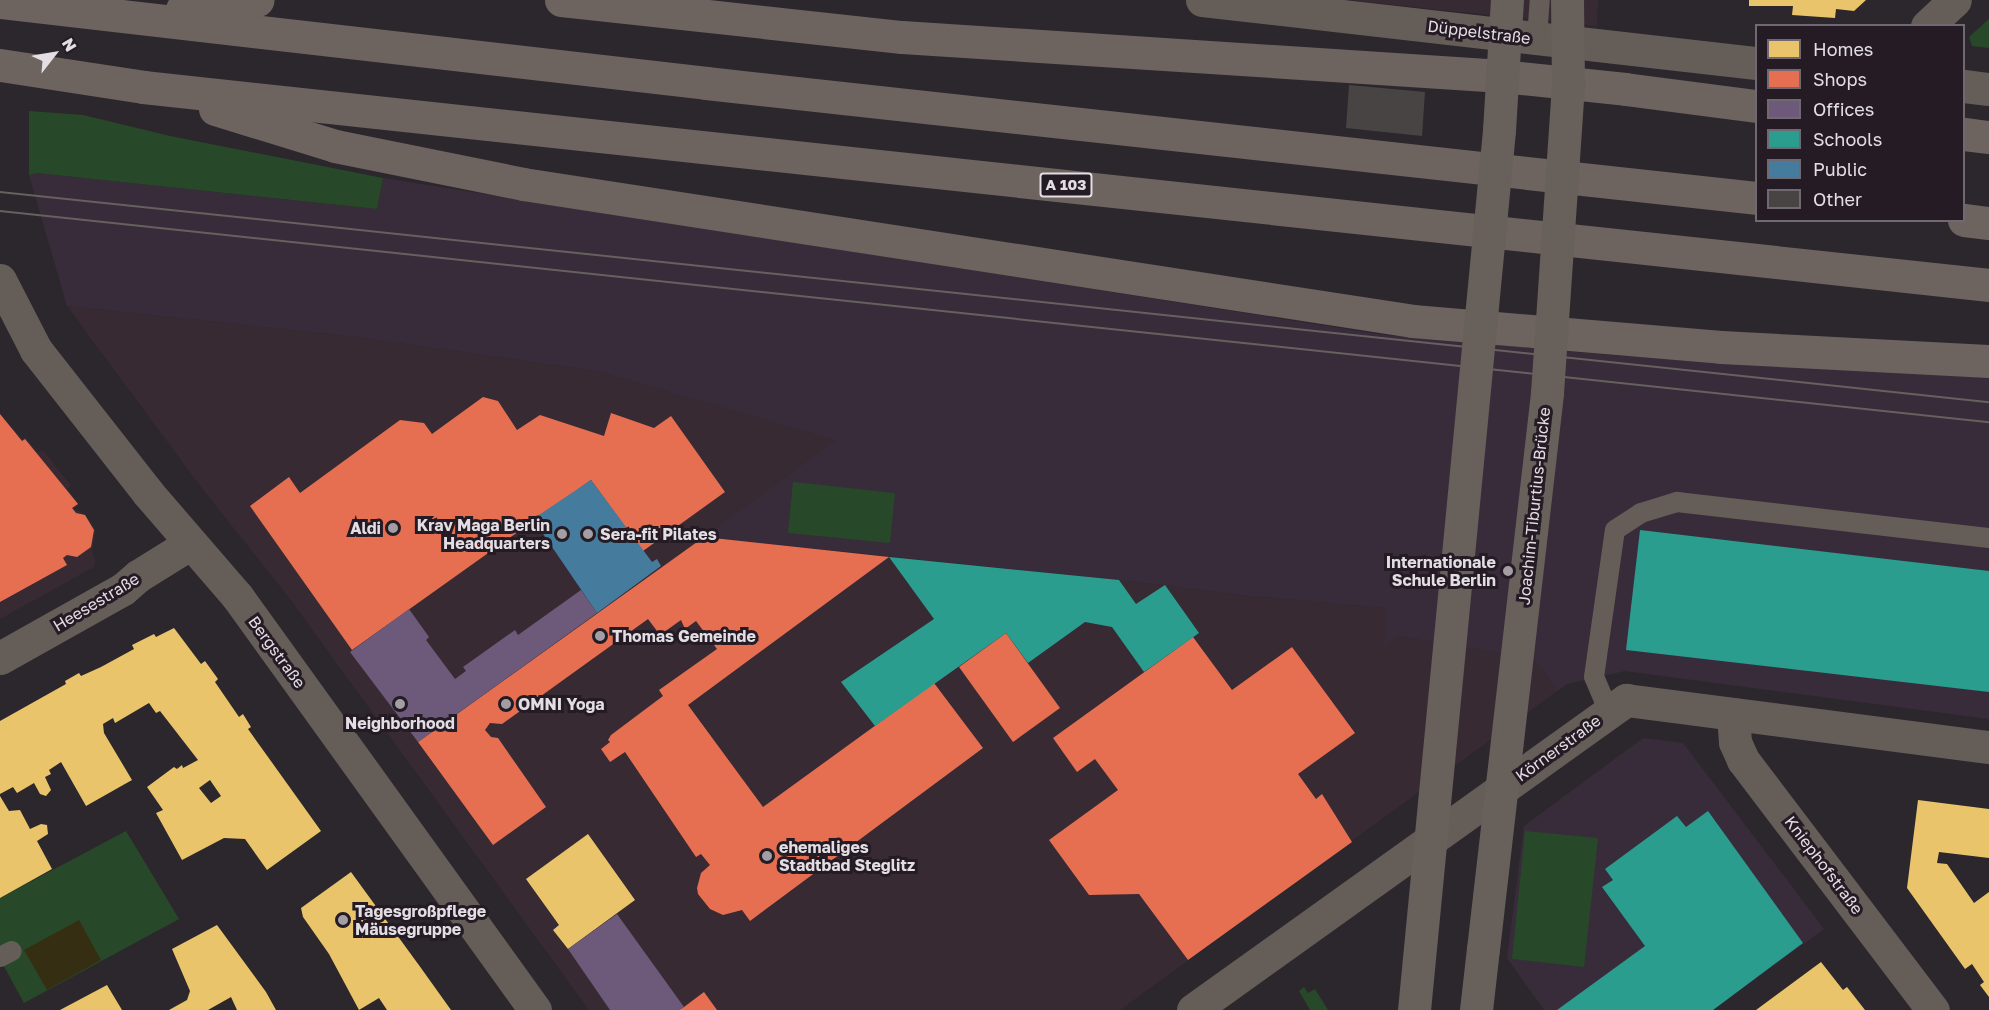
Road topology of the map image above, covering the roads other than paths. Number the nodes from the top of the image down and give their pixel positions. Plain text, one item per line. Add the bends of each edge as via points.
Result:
1 (257, 0) edge
2 (561, 0) edge
3 (1202, 0) edge
4 (1507, 0) edge
5 (1540, 0) edge
6 (1567, 0) edge
7 (1955, 0) edge
8 (0, 2) edge
9 (1395, 11) edge
10 (133, 16) junction
11 (1929, 24) edge
12 (1537, 39) junction
13 (1755, 63) edge
14 (0, 65) edge
15 (1502, 76) junction
16 (1568, 83) junction
17 (1965, 86) edge
18 (143, 87) junction
19 (1989, 89) edge
20 (1755, 106) edge
21 (1965, 134) edge
22 (1989, 137) edge
23 (1755, 198) edge
24 (1965, 220) edge
25 (1989, 223) edge
26 (1989, 285) edge
27 (3, 296) edge
28 (1479, 327) junction
29 (1551, 333) junction
30 (1989, 361) edge
31 (1989, 538) edge
32 (191, 543) junction
33 (0, 658) edge
34 (1609, 712) junction
35 (1733, 714) junction
36 (1989, 747) edge
37 (535, 1010) edge
38 (1193, 1010) edge
39 (1414, 1010) edge
40 (1476, 1010) edge
41 (1933, 1010) edge

1 - 10 highway
2 - 15 highway via 902,37
3 - 9 street, Düppelstraße
4 - 15 main road, bridge
5 - 12 lane
6 - 16 main road, Joachim-Tiburtius-Brücke, bridge
7 - 11 street
8 - 10 highway
9 - 12 street, Düppelstraße
10 - 23 highway via 718,85
12 - 13 street, Düppelstraße
14 - 18 highway, A 103
15 - 16 highway
15 - 28 main road, bridge
16 - 20 highway
16 - 29 main road, Joachim-Tiburtius-Brücke, bridge
17 - 19 street
18 - 26 highway, A 103
18 - 28 highway via 335,146 523,184 1413,321
21 - 22 highway
24 - 25 highway
27 - 32 street, Bergstraße via 36,350
28 - 29 highway
28 - 39 main road, bridge
29 - 30 highway via 1721,347
29 - 40 main road, Joachim-Tiburtius-Brücke, bridge
31 - 34 lane via 1677,502 1641,513 1615,530 1594,677
32 - 33 street, Heesestraße via 123,589
32 - 37 street, Bergstraße via 243,605
34 - 35 street, Körnerstraße via 1626,700
34 - 38 street, Körnerstraße
35 - 36 street, Körnerstraße
35 - 41 street, Kniephofstraße via 1735,742 1743,760

